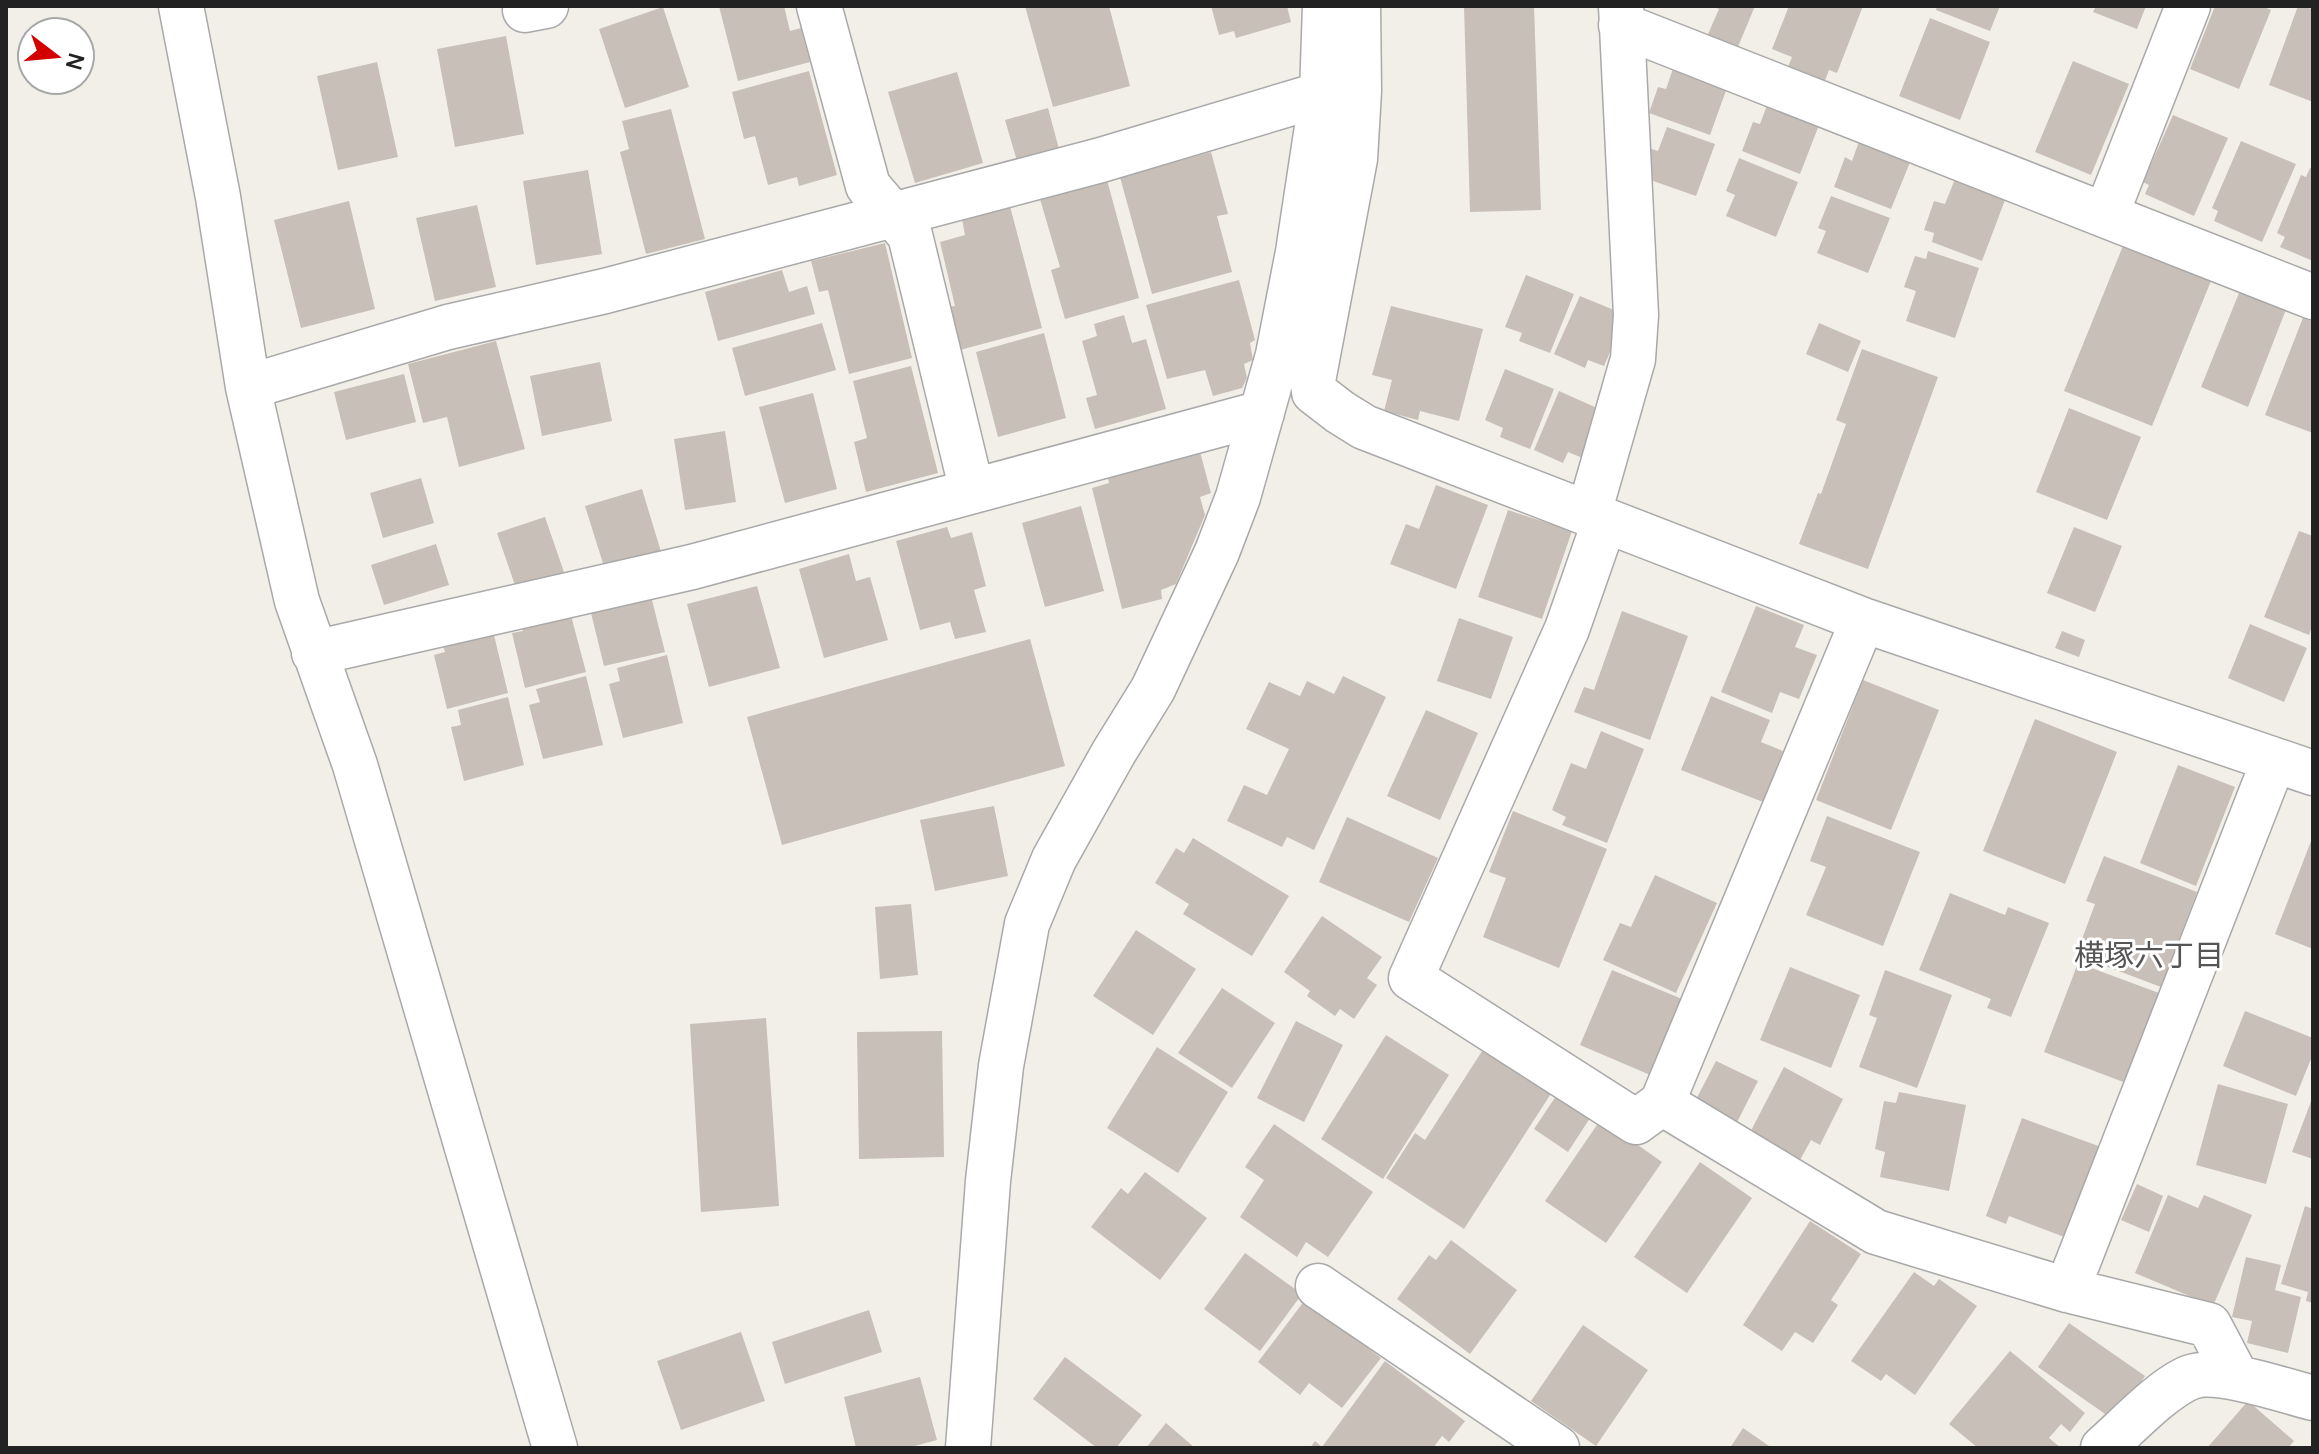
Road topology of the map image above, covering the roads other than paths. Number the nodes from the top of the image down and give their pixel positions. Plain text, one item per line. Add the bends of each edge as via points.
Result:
1 (181, 6) edge
2 (819, 6) edge
3 (1325, 6) edge
4 (1358, 6) edge
5 (2188, 6) edge
6 (1621, 15) edge
7 (1340, 92) junction
8 (893, 215) junction
9 (2106, 215) junction
10 (2313, 297) edge
11 (248, 387) junction
12 (1262, 413) junction
13 (972, 491) junction
14 (1597, 516) junction
15 (1863, 620) junction
16 (314, 653) junction
17 (2294, 767) edge
18 (1662, 1103) junction
19 (1318, 1286) dead end
20 (2067, 1290) junction
21 (2237, 1378) junction
22 (2313, 1398) edge
23 (555, 1448) edge
24 (968, 1448) edge
25 (1557, 1448) edge
26 (2103, 1448) edge

1 - 11 street
2 - 8 street via 868,186
3 - 7 street
4 - 7 street
5 - 9 street
6 - 9 street
6 - 14 street via 1636,315 1633,359
7 - 8 street
7 - 12 street
7 - 14 street via 1355,159 1315,360 1314,392 1364,427
8 - 11 street via 448,327
8 - 13 street via 910,235
9 - 10 street
11 - 16 street
12 - 13 street
12 - 24 street via 1217,552 1153,689 1054,859 1027,924 1001,1066
13 - 16 street via 692,567
14 - 15 street
14 - 18 street via 1567,629 1411,978 1636,1122
15 - 17 street
15 - 18 street
16 - 23 street via 355,765
17 - 20 street
18 - 20 street via 1876,1232
19 - 25 street
20 - 21 street via 2209,1325
21 - 22 street
21 - 26 street via 2192,1376

